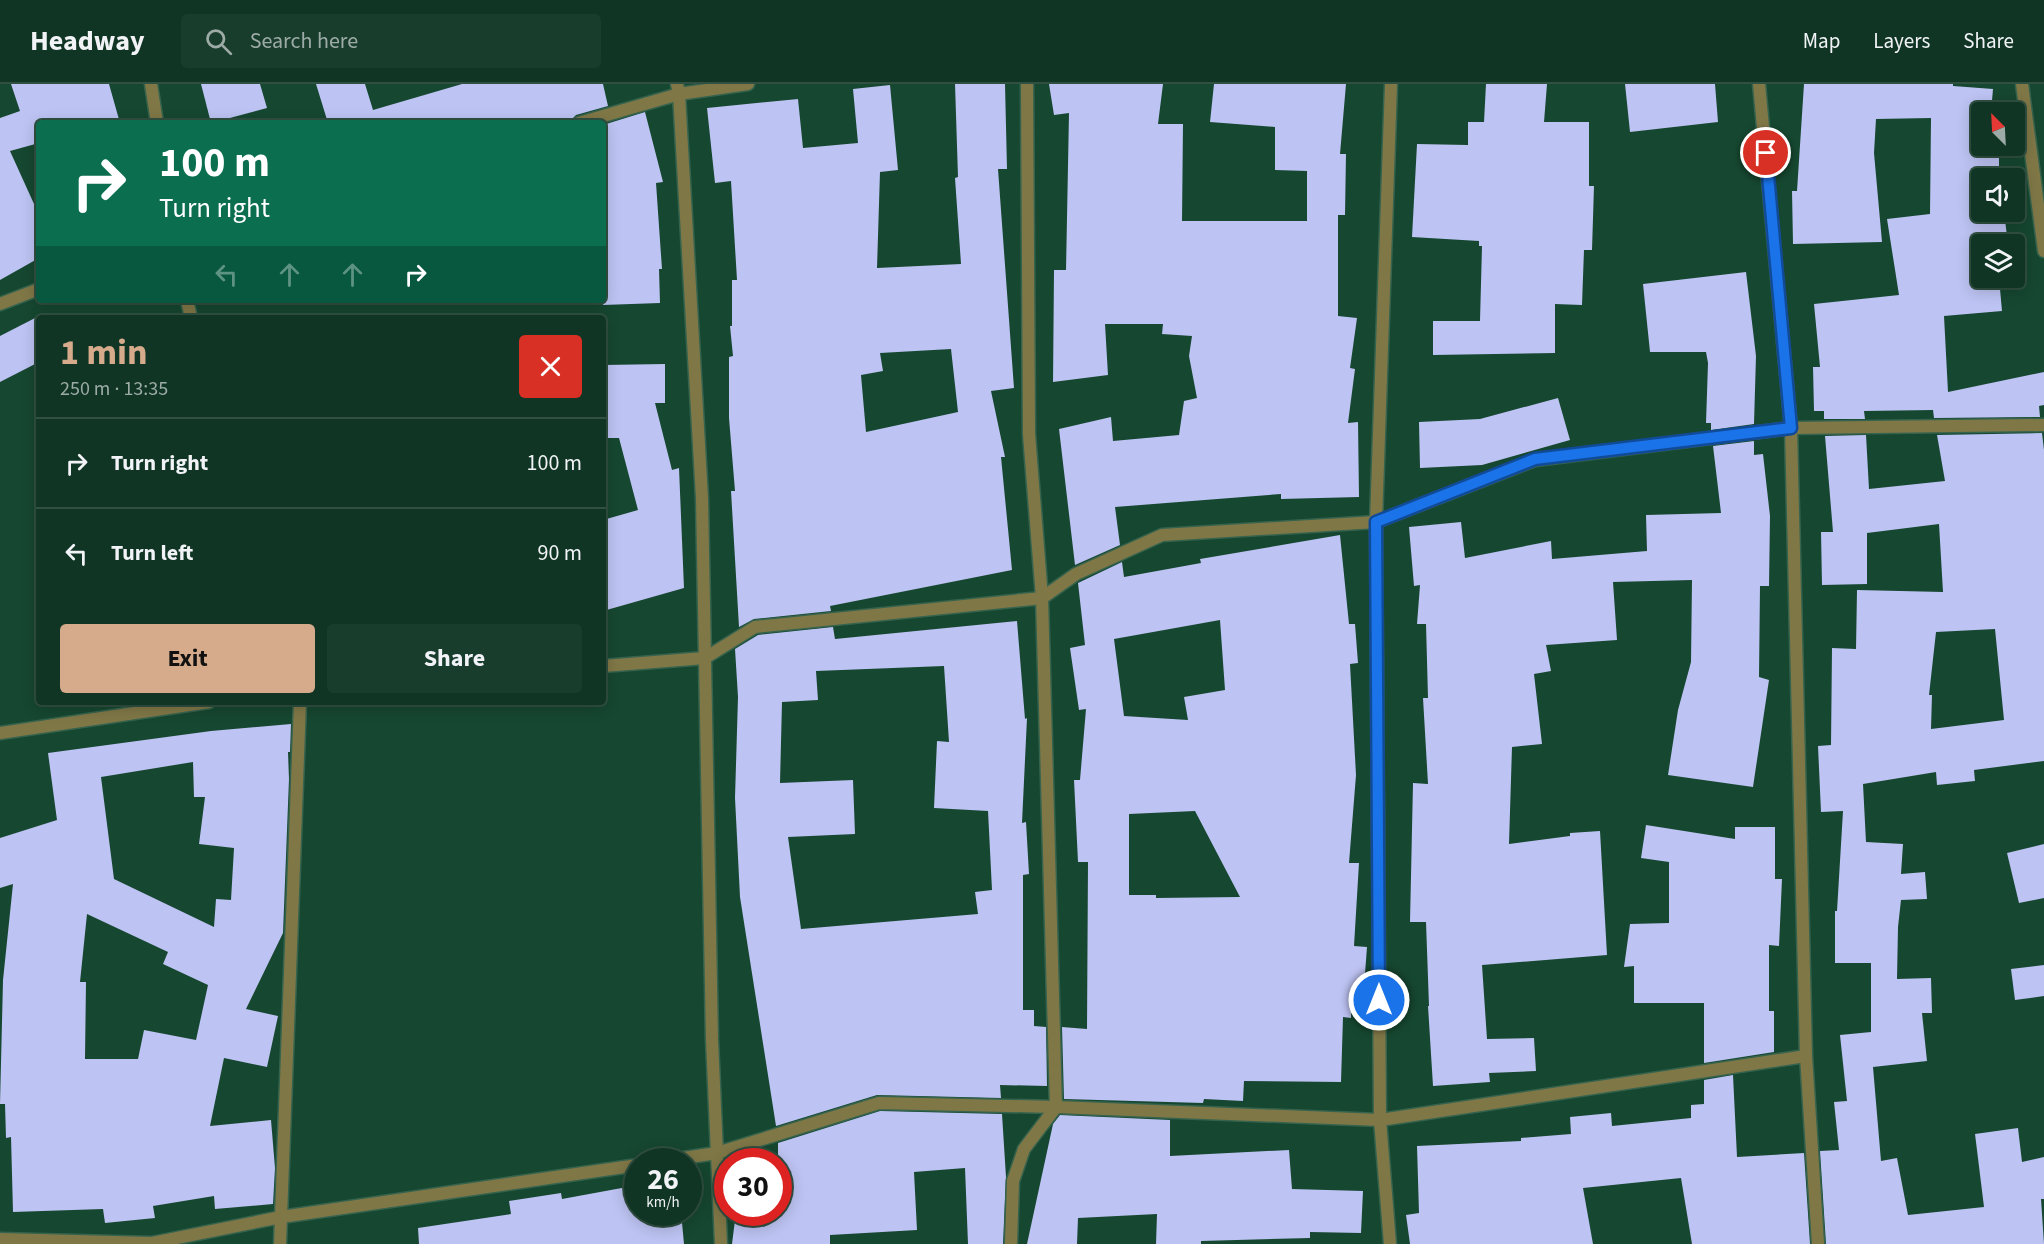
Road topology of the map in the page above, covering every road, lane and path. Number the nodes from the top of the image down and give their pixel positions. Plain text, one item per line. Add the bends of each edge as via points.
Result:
1 (151, 84) edge
2 (748, 84) edge
3 (1027, 84) edge
4 (1391, 84) edge
5 (1759, 84) edge
6 (2022, 84) edge
7 (678, 89) edge
8 (157, 120) edge
9 (588, 120) edge
10 (2044, 251) edge
11 (36, 290) edge
12 (0, 304) edge
13 (2044, 425) edge
14 (1791, 428) junction
15 (1376, 522) junction
16 (1042, 598) junction
17 (705, 658) junction
18 (606, 666) edge
19 (189, 705) edge
20 (300, 705) edge
21 (0, 733) edge
22 (1806, 1056) junction
23 (1056, 1107) junction
24 (1380, 1120) junction
25 (717, 1148) edge
26 (733, 1148) edge
27 (624, 1167) edge
28 (281, 1217) junction
29 (720, 1226) edge
30 (0, 1239) edge
31 (280, 1244) edge
32 (721, 1244) edge
33 (1011, 1244) edge
34 (1390, 1244) edge
35 (1818, 1244) edge

1 - 8 street
2 - 7 street
3 - 16 street via 1029,434
4 - 15 street
5 - 14 street
6 - 10 street
7 - 9 street
7 - 17 street via 702,498
11 - 12 street
13 - 14 street
14 - 15 street via 1535,459
14 - 22 street
15 - 16 street via 1162,536 1076,574
15 - 24 street
16 - 17 street via 755,627
16 - 23 street
17 - 18 street
17 - 25 street
19 - 21 street
20 - 28 street
22 - 24 street
22 - 35 street
23 - 24 street
23 - 26 street via 879,1103
23 - 33 street via 1024,1149 1013,1181
24 - 34 street
27 - 28 street
28 - 30 street via 152,1243
28 - 31 street
29 - 32 street

